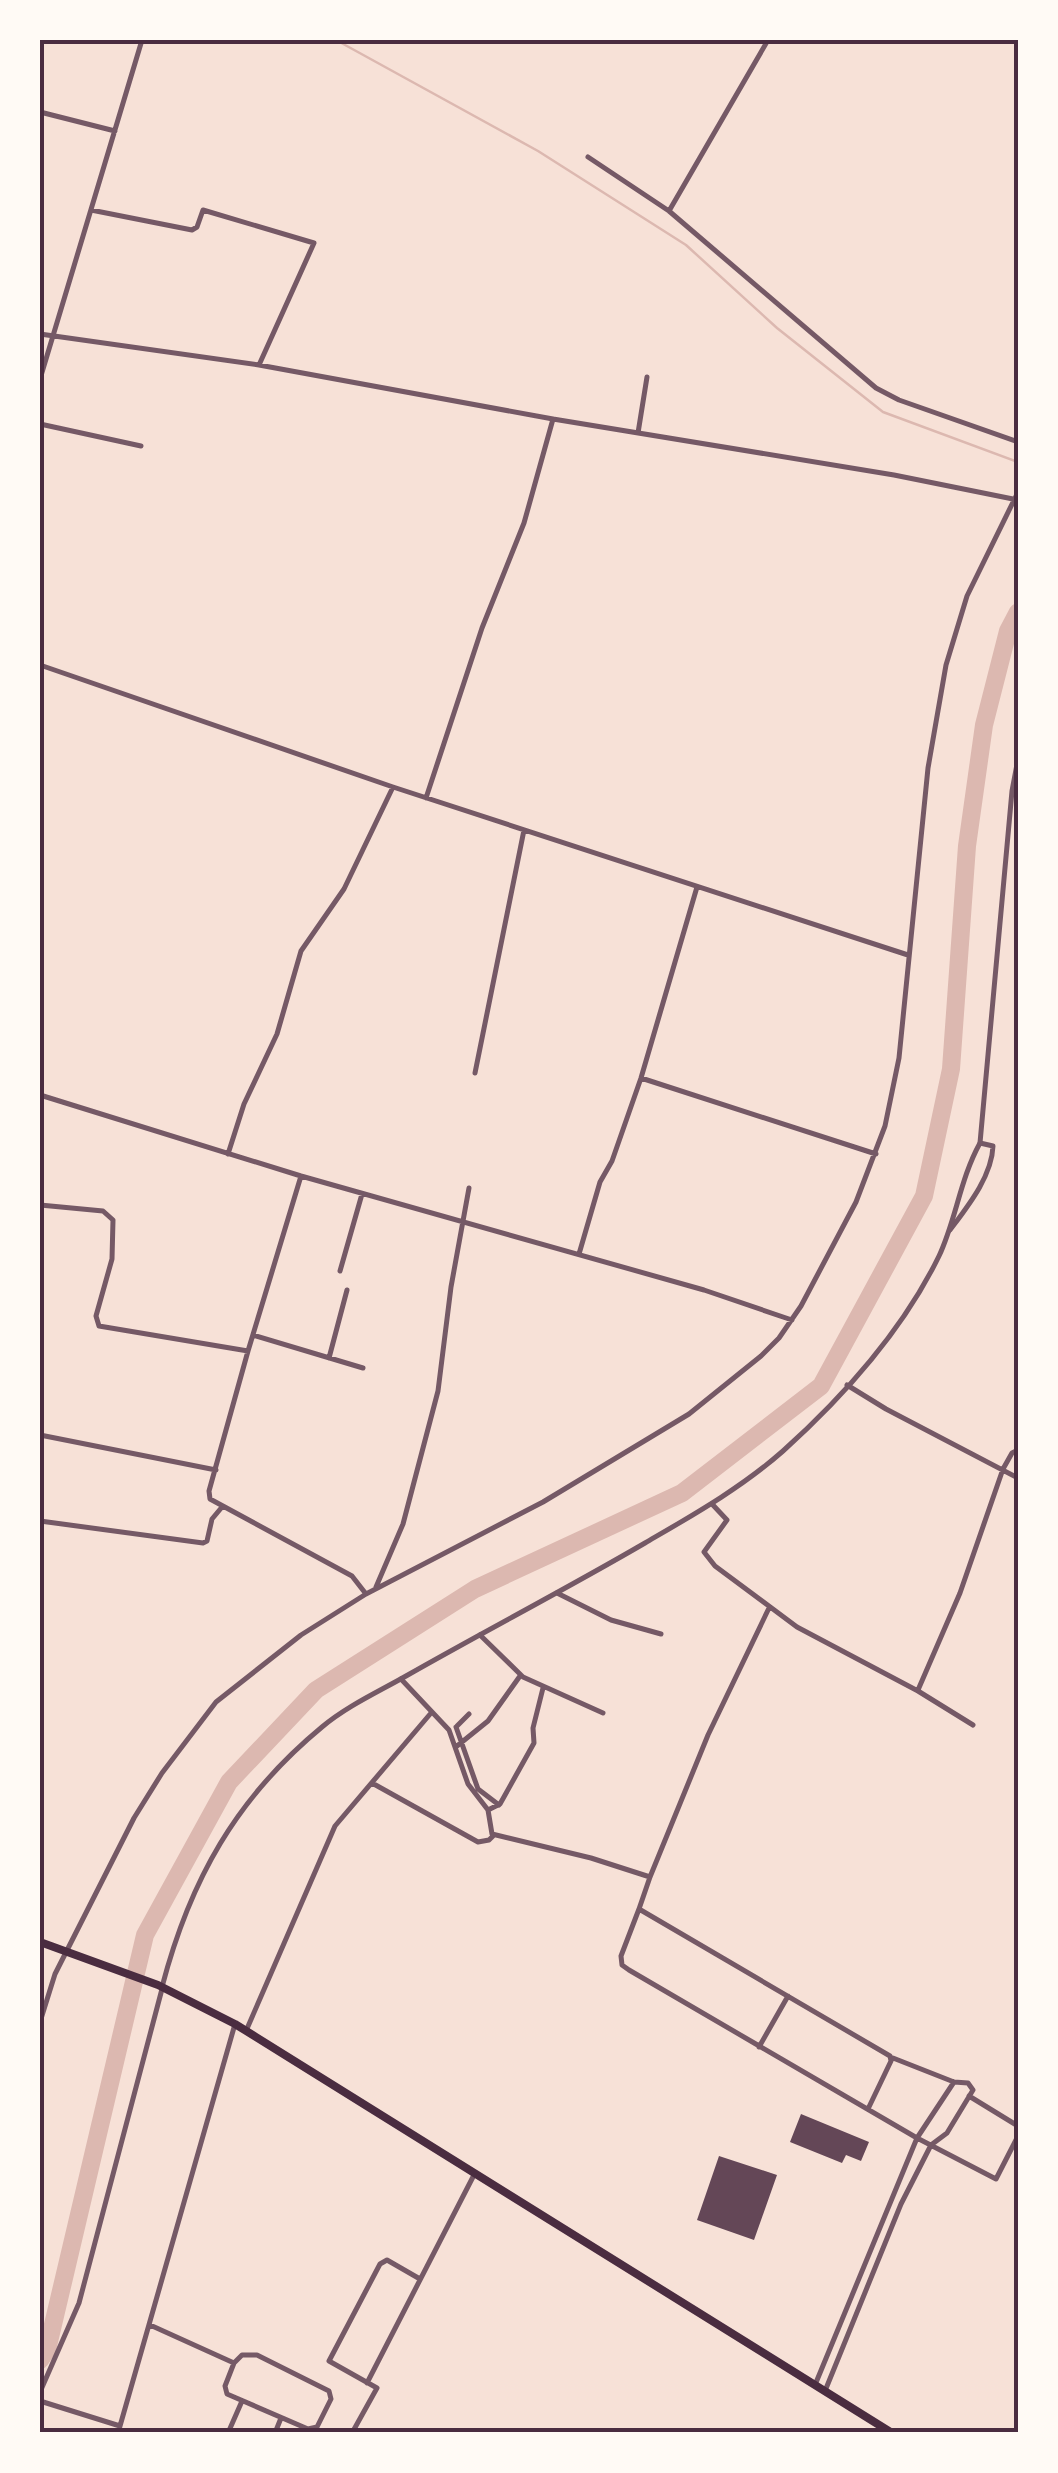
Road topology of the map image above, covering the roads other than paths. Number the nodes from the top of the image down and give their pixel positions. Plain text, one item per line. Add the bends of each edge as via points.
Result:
1 (142, 40) edge
2 (768, 40) edge
3 (40, 112) edge
4 (116, 132) junction
5 (588, 157) dead end
6 (91, 210) junction
7 (669, 211) junction
8 (40, 334) edge
9 (55, 336) junction
10 (260, 365) junction
11 (647, 377) dead end
12 (40, 379) edge
13 (553, 419) junction
14 (40, 424) edge
15 (638, 433) junction
16 (1018, 442) edge
17 (140, 446) dead end
18 (1018, 492) edge
19 (1013, 499) junction
20 (40, 665) edge
21 (1018, 759) edge
22 (393, 787) junction
23 (1015, 791) edge
24 (426, 798) junction
25 (524, 830) junction
26 (697, 887) junction
27 (908, 954) junction
28 (475, 1072) dead end
29 (641, 1078) junction
30 (40, 1095) edge
31 (980, 1143) junction
32 (228, 1154) junction
33 (876, 1154) junction
34 (301, 1176) junction
35 (469, 1188) dead end
36 (362, 1194) junction
37 (40, 1205) edge
38 (464, 1223) junction
39 (948, 1232) junction
40 (579, 1254) junction
41 (340, 1271) dead end
42 (347, 1290) dead end
43 (792, 1320) junction
44 (252, 1334) junction
45 (248, 1351) junction
46 (329, 1358) junction
47 (363, 1368) dead end
48 (847, 1386) junction
49 (40, 1435) edge
50 (1018, 1450) edge
51 (1003, 1469) junction
52 (216, 1470) junction
53 (1018, 1478) edge
54 (712, 1504) junction
55 (222, 1506) junction
56 (40, 1521) edge
57 (376, 1590) junction
58 (556, 1593) junction
59 (366, 1594) junction
60 (769, 1608) junction
61 (661, 1634) dead end
62 (480, 1635) junction
63 (520, 1676) junction
64 (402, 1679) junction
65 (543, 1688) junction
66 (918, 1690) junction
67 (432, 1712) junction
68 (603, 1713) dead end
69 (468, 1714) dead end
70 (973, 1725) dead end
71 (452, 1729) junction
72 (460, 1745) junction
73 (372, 1782) junction
74 (498, 1806) junction
75 (488, 1810) junction
76 (494, 1835) junction
77 (650, 1877) junction
78 (639, 1908) junction
79 (40, 1942) edge
80 (69, 1951) junction
81 (160, 1986) junction
82 (788, 1996) junction
83 (40, 2022) edge
84 (235, 2024) junction
85 (246, 2031) junction
86 (759, 2047) junction
87 (892, 2058) junction
88 (954, 2082) junction
89 (969, 2096) junction
90 (868, 2109) junction
91 (1018, 2126) edge
92 (1018, 2136) edge
93 (916, 2138) junction
94 (931, 2145) junction
95 (475, 2173) junction
96 (890, 2199) junction
97 (901, 2204) junction
98 (420, 2279) junction
99 (858, 2280) junction
100 (868, 2284) junction
101 (150, 2325) junction
102 (234, 2363) junction
103 (367, 2382) junction
104 (815, 2385) junction
105 (825, 2391) junction
106 (40, 2392) edge
107 (40, 2401) edge
108 (242, 2401) junction
109 (281, 2418) junction
110 (119, 2430) edge
111 (228, 2433) edge
112 (275, 2433) edge
113 (352, 2433) edge
114 (892, 2433) edge

1 - 4 street
2 - 7 street
3 - 4 street
4 - 6 street
5 - 7 street
6 - 9 street
6 - 10 street via 192,230 203,210 314,243
7 - 16 street via 876,388
8 - 9 street
9 - 10 street
9 - 12 street
10 - 13 street
11 - 15 street
13 - 15 street
13 - 24 street via 524,523
14 - 17 street
15 - 19 street
18 - 19 street
19 - 27 street via 967,596 946,664
20 - 22 street
21 - 23 street
22 - 24 street
22 - 32 street via 344,889 301,951 287,1008
23 - 31 street
24 - 25 street
25 - 26 street
25 - 28 street
26 - 27 street
26 - 29 street
27 - 33 street via 898,1058
29 - 33 street
29 - 40 street
30 - 32 street
31 - 39 street
31 - 39 street via 993,1146 992,1157
32 - 34 street
33 - 43 street
34 - 36 street
34 - 44 street
35 - 38 street
36 - 38 street
36 - 41 street
37 - 45 street via 104,1211 113,1220 110,1268 96,1316 100,1326
38 - 40 street
38 - 57 street via 422,1462
39 - 48 street via 902,1317
40 - 43 street
42 - 46 street
43 - 57 street via 761,1356 672,1425
44 - 45 street
44 - 46 street
45 - 52 street
46 - 47 street
48 - 51 street
48 - 54 street via 785,1449
49 - 52 street
50 - 51 street
51 - 53 street
51 - 66 street
52 - 55 street via 209,1496
54 - 58 street
54 - 60 street via 727,1522 704,1556
55 - 56 street via 203,1543
55 - 59 street via 352,1576
57 - 59 street
58 - 61 street via 611,1620
58 - 62 street
59 - 80 street via 284,1647 208,1710 134,1818
60 - 66 street
60 - 77 street
62 - 63 street
62 - 64 street
63 - 65 street
63 - 72 street via 488,1722
64 - 67 street
64 - 81 street via 324,1724 254,1794 193,1890
65 - 68 street
65 - 74 street via 534,1744
66 - 70 street
67 - 71 street
67 - 73 street
69 - 71 street
71 - 72 street
72 - 74 street via 478,1789
72 - 75 street via 468,1784
73 - 76 street via 478,1842
73 - 85 street via 330,1836
74 - 75 street
75 - 76 street
76 - 77 street
77 - 78 street
78 - 82 street
78 - 86 street via 622,1965
79 - 80 highway
80 - 81 highway
80 - 83 street
81 - 84 highway
81 - 106 street via 79,2302
82 - 86 street
82 - 87 street
84 - 85 highway
84 - 101 street
85 - 95 highway
86 - 90 street
87 - 88 street
87 - 90 street
88 - 89 street via 971,2085
88 - 93 street
89 - 91 street
89 - 94 street
90 - 93 street
92 - 94 street via 996,2179
93 - 94 street
93 - 96 street
94 - 97 street
95 - 98 street
95 - 104 highway
96 - 97 street
96 - 99 street
97 - 100 street
98 - 103 street
98 - 103 street via 387,2260 380,2264 329,2361
99 - 100 street
99 - 104 street
100 - 105 street
101 - 102 street
101 - 110 street
102 - 108 street via 225,2390
102 - 109 street via 257,2355 331,2394 315,2428
103 - 113 street via 377,2388
104 - 105 highway
105 - 114 highway
107 - 110 street
108 - 109 street
108 - 111 street
109 - 112 street

